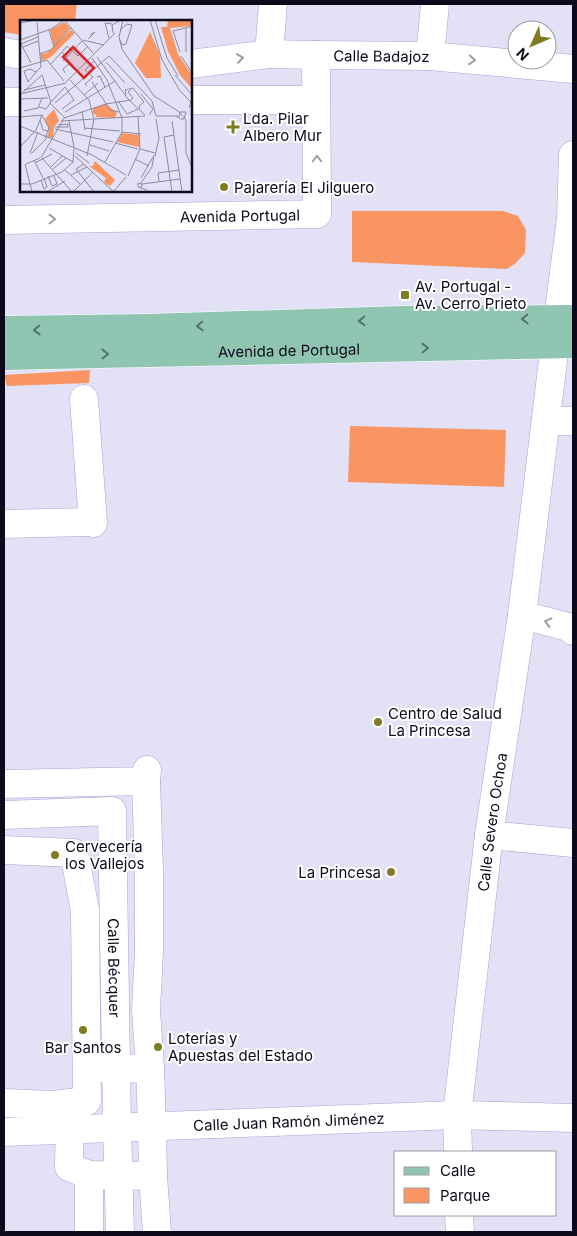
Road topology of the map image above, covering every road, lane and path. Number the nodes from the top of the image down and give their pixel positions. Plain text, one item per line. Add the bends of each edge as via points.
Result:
1 (273, 4) edge
2 (435, 4) edge
3 (4, 52) edge
4 (269, 54) junction
5 (20, 55) edge
6 (316, 56) junction
7 (430, 56) junction
8 (192, 64) edge
9 (573, 69) edge
10 (192, 100) edge
11 (316, 100) junction
12 (4, 102) edge
13 (20, 102) edge
14 (573, 155) edge
15 (572, 218) edge
16 (4, 220) edge
17 (4, 330) edge
18 (565, 332) edge
19 (4, 356) edge
20 (84, 399) dead end
21 (547, 421) junction
22 (573, 421) edge
23 (4, 524) edge
24 (522, 615) junction
25 (573, 631) edge
26 (8, 784) edge
27 (8, 815) edge
28 (489, 835) junction
29 (573, 843) edge
30 (9, 850) edge
31 (87, 1068) junction
32 (150, 1068) junction
33 (116, 1070) junction
34 (4, 1104) edge
35 (457, 1115) junction
36 (70, 1116) junction
37 (573, 1118) edge
38 (152, 1126) junction
39 (117, 1127) junction
40 (4, 1132) edge
41 (458, 1151) edge
42 (89, 1175) junction
43 (119, 1175) junction
44 (152, 1176) junction
45 (459, 1216) edge
46 (89, 1232) edge
47 (120, 1232) edge
48 (157, 1232) edge
49 (460, 1232) edge

1 - 4 street
2 - 7 street
3 - 5 street
4 - 6 street, Calle Badajoz
8 -> 4 street, Calle Badajoz
6 - 7 street, Calle Badajoz
6 - 11 street, Avenida Portugal
7 -> 9 street, Calle Badajoz
10 - 11 street
16 -> 11 street, Avenida Portugal via 317,214
12 - 13 street
14 - 15 street, Calle Severo Ochoa
15 - 18 street, Calle Severo Ochoa
18 -> 17 main road, Avenida de Portugal via 404,320
19 -> 18 main road, Avenida de Portugal via 447,348
18 - 21 street, Calle Severo Ochoa
20 - 23 street via 90,522
21 - 22 street
21 - 24 street, Calle Severo Ochoa
25 -> 24 street
24 - 28 street, Calle Severo Ochoa
26 - 27 street
26 - 32 street via 146,776 149,871 146,1010
27 - 30 street
27 - 33 street, Calle Bécquer via 112,811
28 - 29 street
28 - 35 street, Calle Severo Ochoa
30 - 31 street via 74,852 84,910
31 - 33 street
31 - 36 street via 87,1101
32 - 33 street
32 - 38 street
33 - 39 street, Calle Bécquer
34 - 36 street via 52,1105
35 - 37 street, Calle Juan Ramón Jiménez
35 - 38 street, Calle Juan Ramón Jiménez
35 - 41 street, Calle Severo Ochoa
36 - 39 street, Calle Juan Ramón Jiménez
36 - 40 street, Calle Juan Ramón Jiménez
36 - 42 street via 70,1167
38 - 39 street, Calle Juan Ramón Jiménez
38 - 44 street
39 - 43 street, Calle Bécquer
42 - 43 street
42 - 46 street
43 - 44 street
43 - 47 street, Calle Bécquer
44 - 48 street
45 - 49 street

